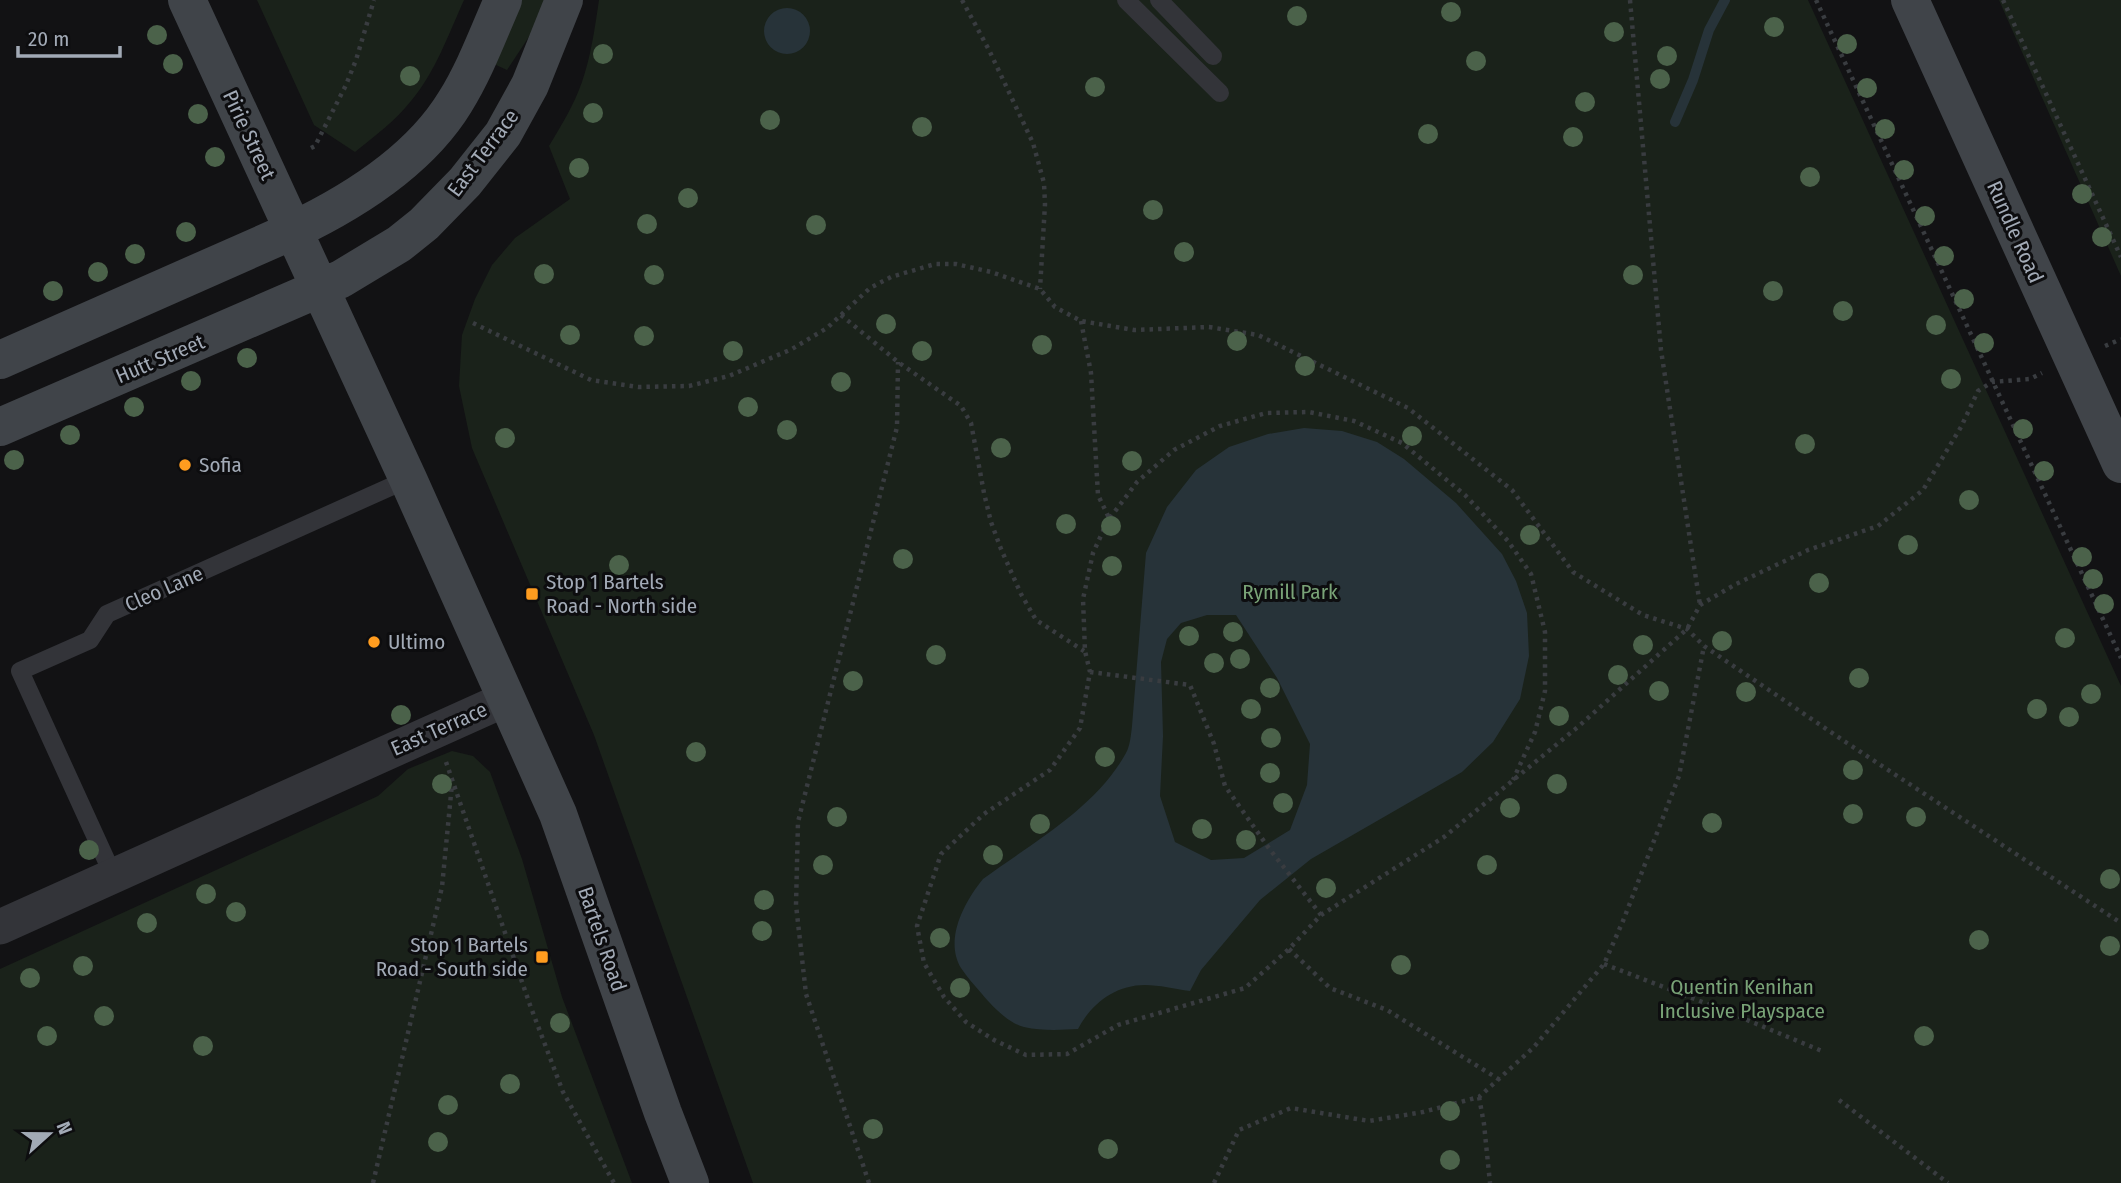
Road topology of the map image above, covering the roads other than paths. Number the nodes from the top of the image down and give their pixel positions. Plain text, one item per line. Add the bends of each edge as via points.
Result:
1 (187, 0) edge
2 (503, 0) edge
3 (565, 0) edge
4 (1159, 0) edge
5 (1910, 0) edge
6 (1135, 3) edge
7 (1213, 56) dead end
8 (1220, 93) dead end
9 (292, 231) junction
10 (319, 289) junction
11 (0, 360) edge
12 (0, 428) edge
13 (2121, 464) edge
14 (408, 479) junction
15 (506, 699) junction
16 (113, 875) junction
17 (0, 928) edge
18 (690, 1183) edge

1 - 9 main road, Pirie Street
2 - 9 main road via 464,87 429,137 343,205
3 - 10 main road, East Terrace via 516,113 465,182 399,244
4 - 7 lane
5 - 13 main road, Rundle Road
6 - 8 lane
9 - 10 main road, East Terrace
9 - 11 main road
10 - 12 main road, Hutt Street
10 - 14 main road, East Terrace
14 - 15 main road, East Terrace
14 - 16 lane, Cleo Lane via 107,614 90,640 20,671
15 - 16 street, East Terrace
15 - 18 main road, Bartels Road via 558,814
16 - 17 street, East Terrace

